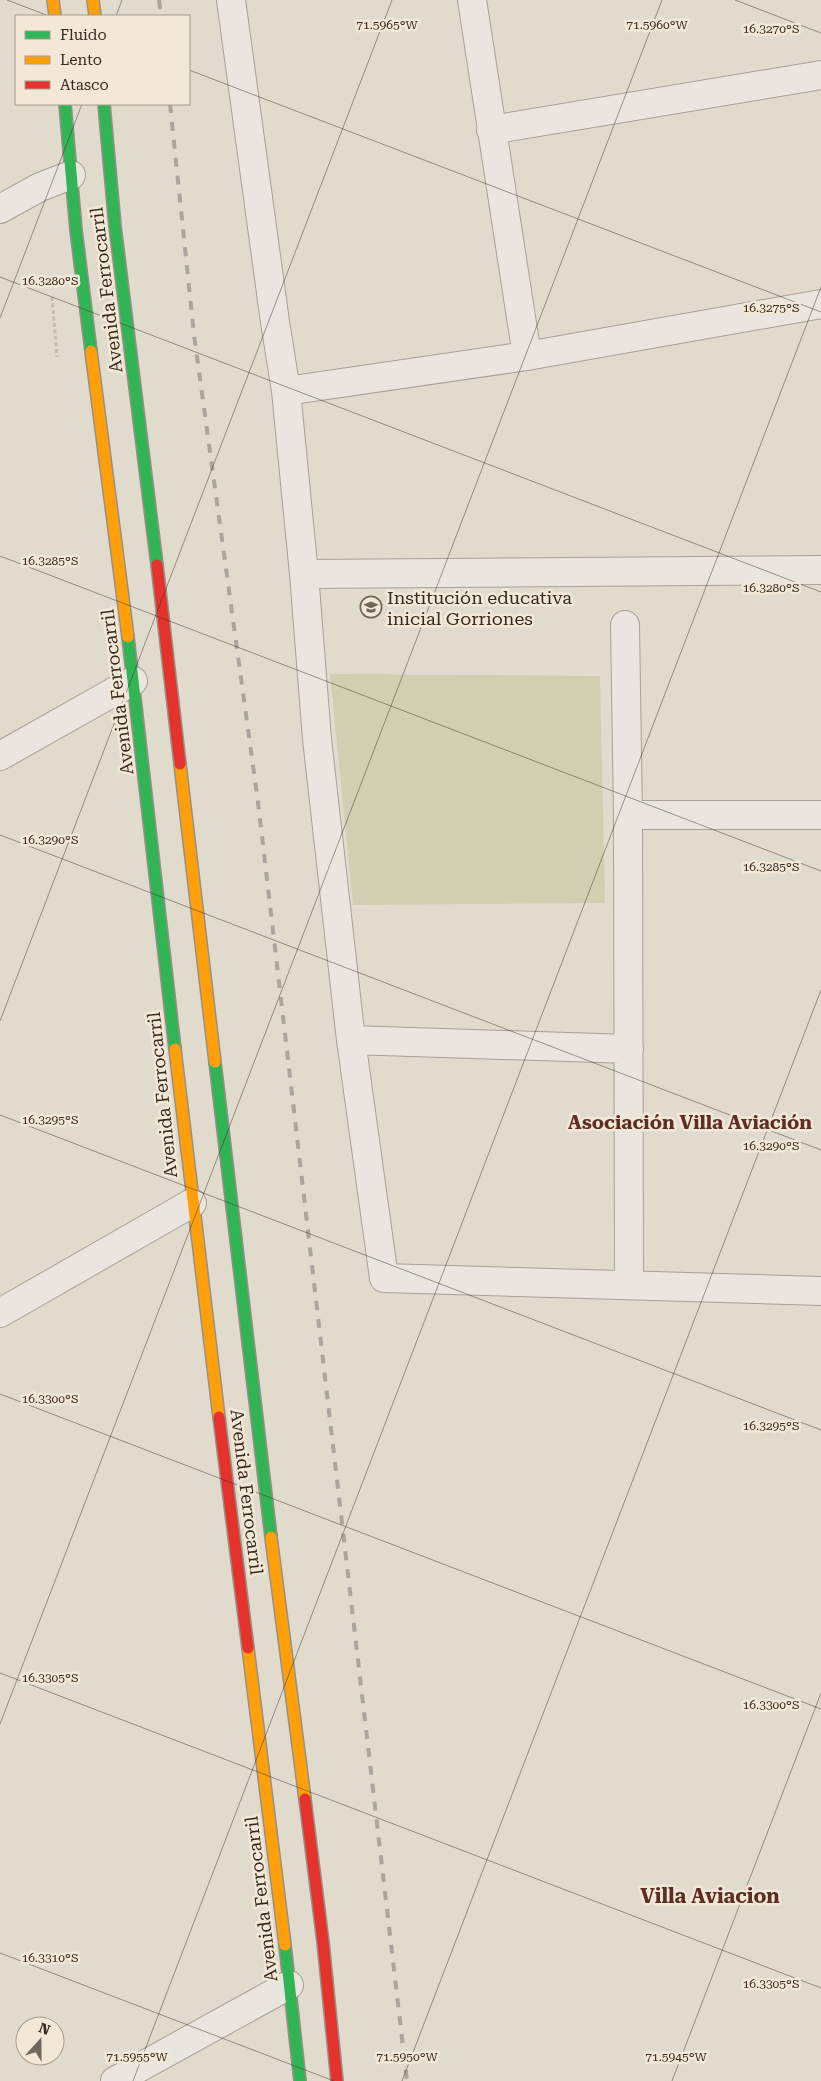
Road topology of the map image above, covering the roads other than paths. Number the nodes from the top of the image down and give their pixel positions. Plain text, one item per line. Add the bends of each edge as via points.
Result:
1 (53, 0) edge
2 (93, 0) edge
3 (231, 0) edge
4 (472, 0) edge
5 (55, 15) edge
6 (94, 15) edge
7 (821, 75) edge
8 (64, 105) edge
9 (104, 105) edge
10 (491, 130) junction
11 (71, 175) junction
12 (0, 209) edge
13 (821, 304) edge
14 (527, 356) junction
15 (286, 391) junction
16 (821, 570) edge
17 (304, 574) junction
18 (625, 625) dead end
19 (133, 681) junction
20 (0, 756) edge
21 (628, 815) junction
22 (821, 815) edge
23 (351, 1040) junction
24 (629, 1049) junction
25 (192, 1204) junction
26 (629, 1285) junction
27 (821, 1291) edge
28 (0, 1313) edge
29 (289, 1985) junction
30 (115, 2081) edge
31 (300, 2081) edge
32 (338, 2081) edge

1 - 5 main road
2 - 6 main road
3 - 15 street
4 - 10 street
7 - 10 street
8 - 11 main road, Avenida Ferrocarril
9 - 32 main road, Avenida Ferrocarril via 115,226
10 - 14 street
11 - 12 street via 40,187
11 - 19 main road, Avenida Ferrocarril
13 - 14 street
14 - 15 street
15 - 17 street
16 - 17 street
17 - 23 street via 317,739
18 - 21 street
19 - 20 street
19 - 25 main road, Avenida Ferrocarril
21 - 22 street
21 - 24 street
23 - 24 street
23 - 26 street via 384,1278
24 - 26 street
25 - 28 street
25 - 29 main road, Avenida Ferrocarril
26 - 27 street
29 - 30 street
29 - 31 main road, Avenida Ferrocarril

